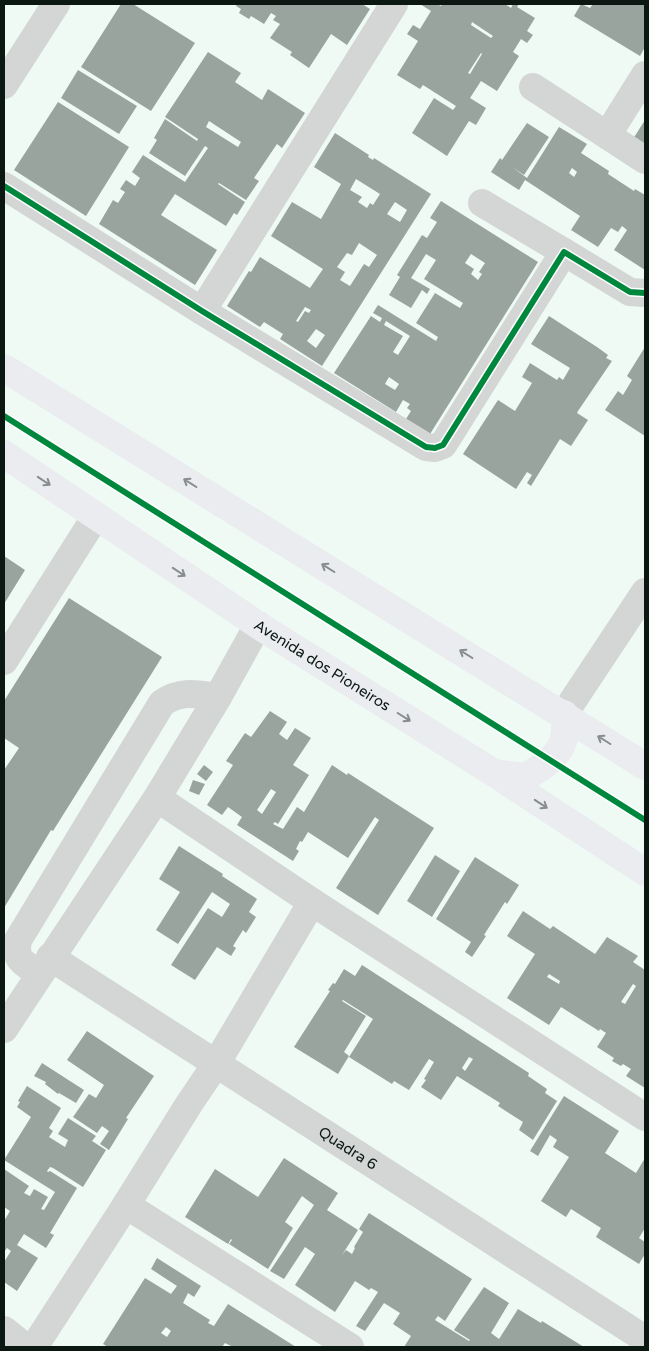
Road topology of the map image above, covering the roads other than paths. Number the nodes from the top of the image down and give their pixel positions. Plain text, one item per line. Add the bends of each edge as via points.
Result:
1 (56, 4) edge
2 (394, 4) edge
3 (645, 75) edge
4 (4, 85) edge
5 (533, 86) dead end
6 (608, 134) junction
7 (645, 160) edge
8 (4, 186) edge
9 (482, 203) dead end
10 (564, 252) junction
11 (645, 293) edge
12 (202, 311) junction
13 (4, 368) edge
14 (4, 454) edge
15 (96, 516) junction
16 (645, 592) edge
17 (258, 626) junction
18 (4, 661) edge
19 (218, 697) junction
20 (564, 714) junction
21 (645, 766) edge
22 (494, 773) junction
23 (157, 798) junction
24 (645, 872) edge
25 (312, 902) junction
26 (44, 965) junction
27 (4, 1029) edge
28 (216, 1064) junction
29 (645, 1118) edge
30 (126, 1205) junction
31 (4, 1330) edge
32 (645, 1339) edge
33 (25, 1347) edge
34 (34, 1347) edge
35 (350, 1347) edge

1 - 4 street
2 - 12 street
3 - 6 street
5 - 6 street
6 - 7 street
8 - 12 street
9 - 10 street
10 - 11 street via 630,292
10 - 12 street via 443,445 435,448 426,447
20 -> 13 main road
14 -> 15 main road, Avenida dos Pioneiros
15 -> 17 main road, Avenida dos Pioneiros
15 - 18 street
16 - 20 street
17 - 19 street
17 -> 22 main road, Avenida dos Pioneiros
19 - 23 street
19 - 26 street, Quadra 6 via 184,693 162,703 18,940 16,950 20,960
21 -> 20 main road
20 - 22 main road via 565,739 551,761 527,776
22 -> 24 main road, Avenida dos Pioneiros
23 - 25 street
23 - 26 street
25 - 28 street
25 - 29 street
26 - 27 street
26 - 28 street, Quadra 6
28 - 30 street
28 - 32 street, Quadra 6
30 - 34 street
30 - 35 street
31 - 33 street

